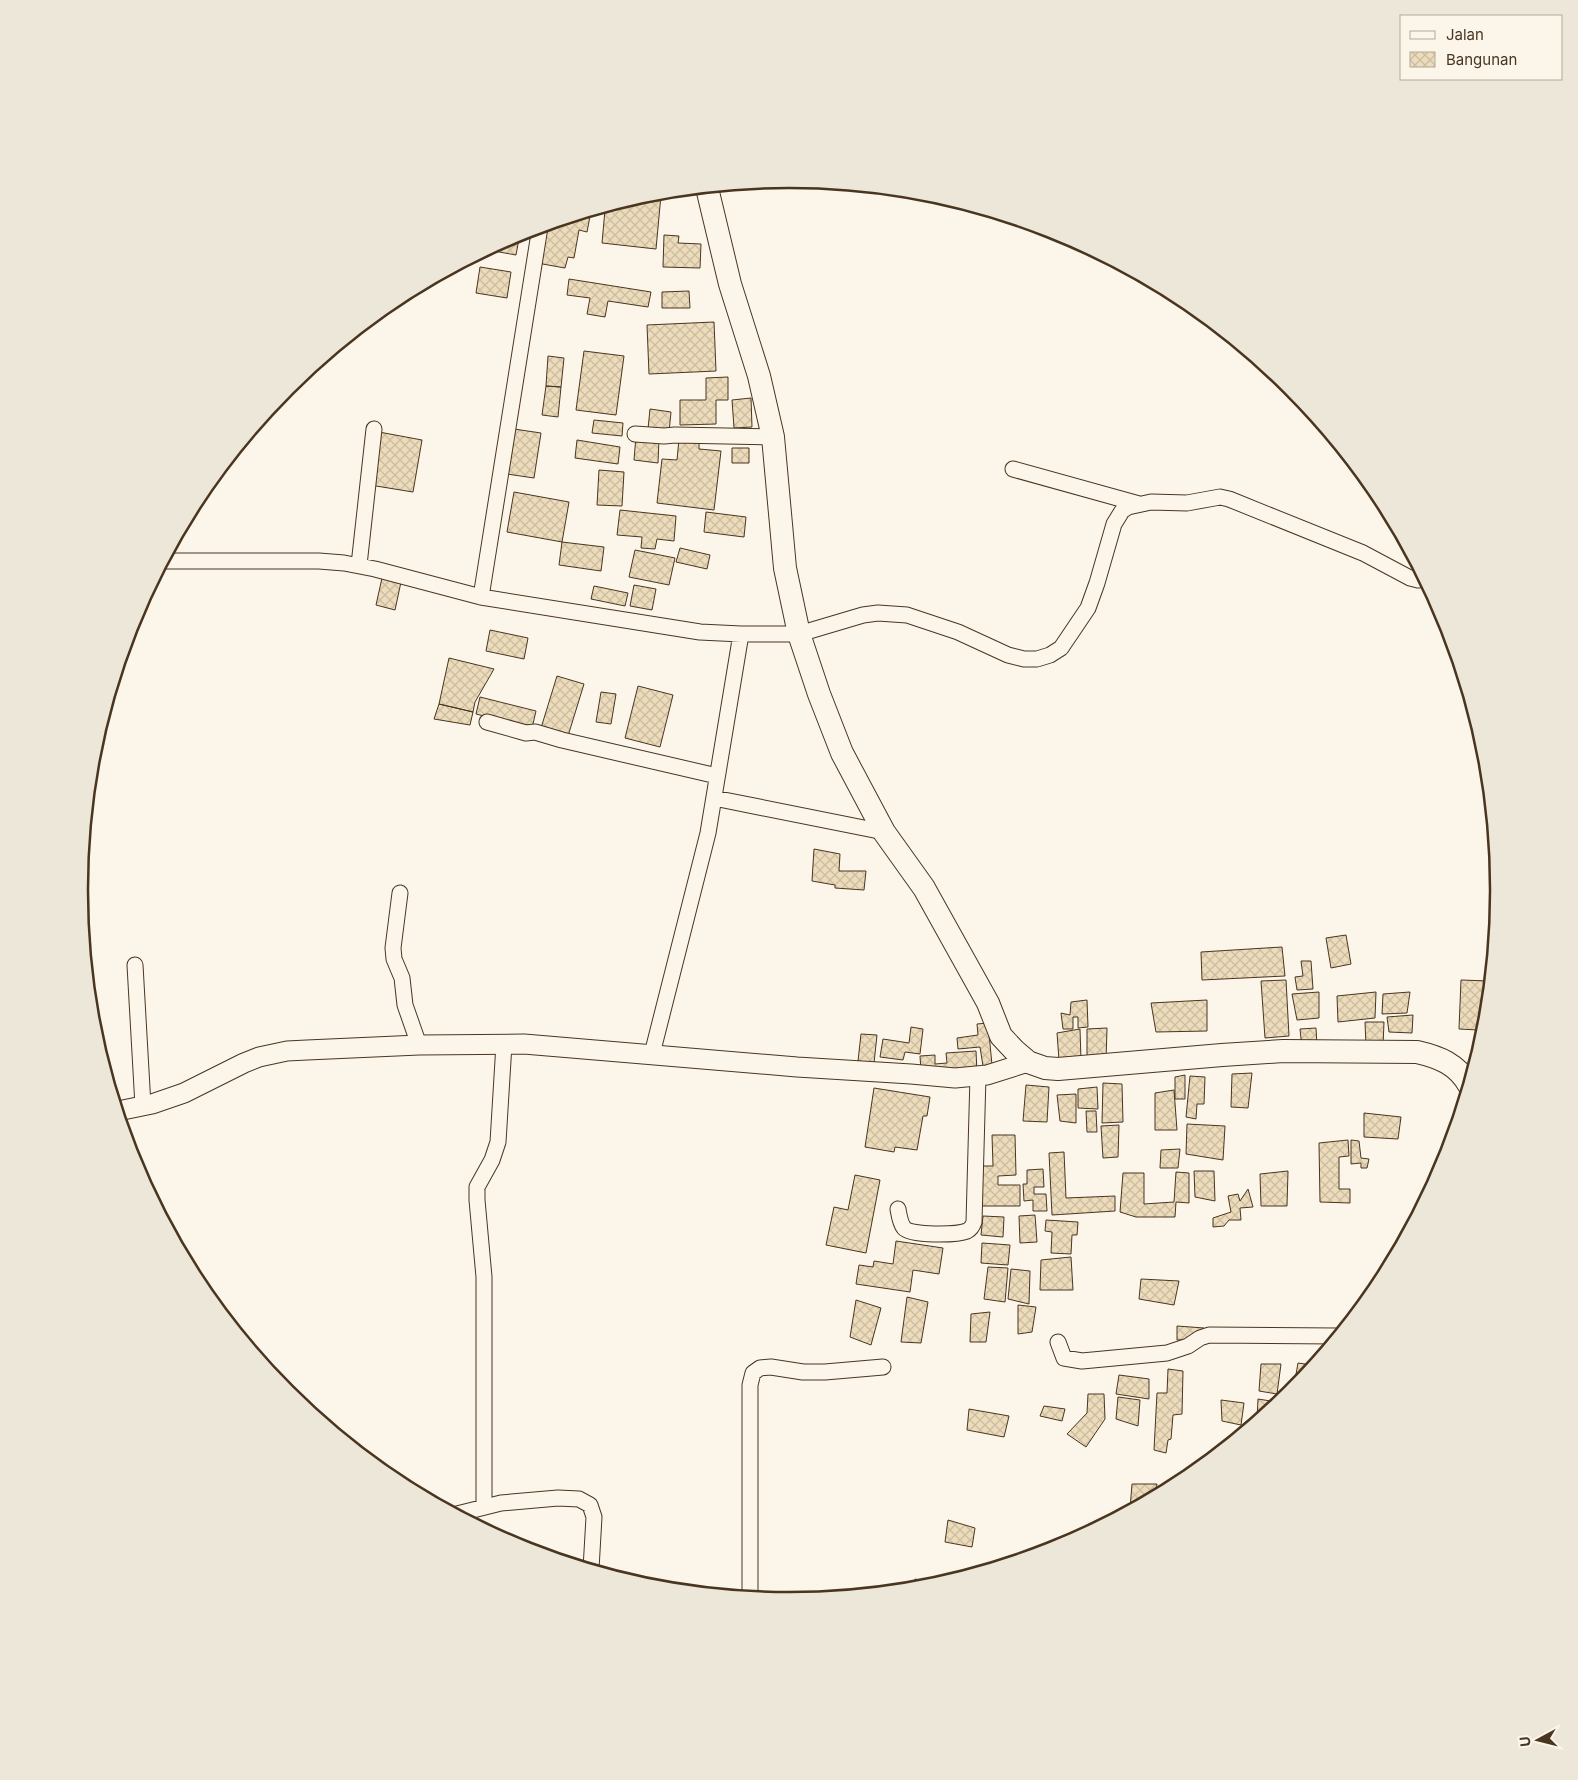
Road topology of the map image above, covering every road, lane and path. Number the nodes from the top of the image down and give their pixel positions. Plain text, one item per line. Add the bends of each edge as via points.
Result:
1 (708, 194) edge
2 (539, 235) edge
3 (374, 429) dead end
4 (635, 434) dead end
5 (773, 437) junction
6 (1013, 470) dead end
7 (1139, 504) junction
8 (170, 561) edge
9 (359, 566) junction
10 (1418, 580) edge
11 (481, 597) junction
12 (741, 634) junction
13 (799, 634) junction
14 (487, 722) dead end
15 (717, 776) junction
16 (714, 798) junction
17 (884, 832) junction
18 (400, 893) dead end
19 (135, 965) dead end
20 (504, 1044) junction
21 (419, 1045) junction
22 (652, 1054) junction
23 (1028, 1062) junction
24 (978, 1076) junction
25 (1465, 1078) edge
26 (142, 1106) junction
27 (124, 1111) edge
28 (898, 1209) dead end
29 (1330, 1336) edge
30 (1058, 1342) dead end
31 (884, 1367) dead end
32 (484, 1508) junction
33 (466, 1512) edge
34 (591, 1563) edge
35 (750, 1590) edge

1 - 5 main road
2 - 11 street
3 - 9 street
4 - 5 street
5 - 13 main road via 785,568
6 - 7 street
7 - 10 street via 1229,499 1371,556
7 - 13 street via 1122,511 1114,524 1088,608 1061,648 1050,655 1024,659 1008,655 943,627 892,613 863,615
8 - 9 street via 319,561
9 - 11 street
11 - 12 street via 700,632
12 - 13 street
12 - 15 street
13 - 17 main road via 842,752
14 - 15 street
15 - 16 street
16 - 17 street
16 - 22 street via 708,834
17 - 23 main road via 924,888 988,1003 1001,1036
18 - 21 street via 394,959
19 - 26 street
20 - 21 street
20 - 22 street
20 - 32 street via 498,1142 477,1187 484,1277
21 - 26 street via 270,1054 244,1062 184,1093
22 - 24 street via 955,1078
23 - 24 street
23 - 25 main road via 1058,1069 1283,1051 1417,1052 1452,1064
24 - 28 street via 972,1226 968,1231 915,1233 905,1229
26 - 27 street
29 - 30 street via 1209,1335 1167,1353 1082,1361 1064,1358
31 - 35 street via 803,1372 771,1367 760,1368 753,1374 750,1384
32 - 33 street
32 - 34 street via 501,1503 558,1498 585,1502 590,1505 594,1517

